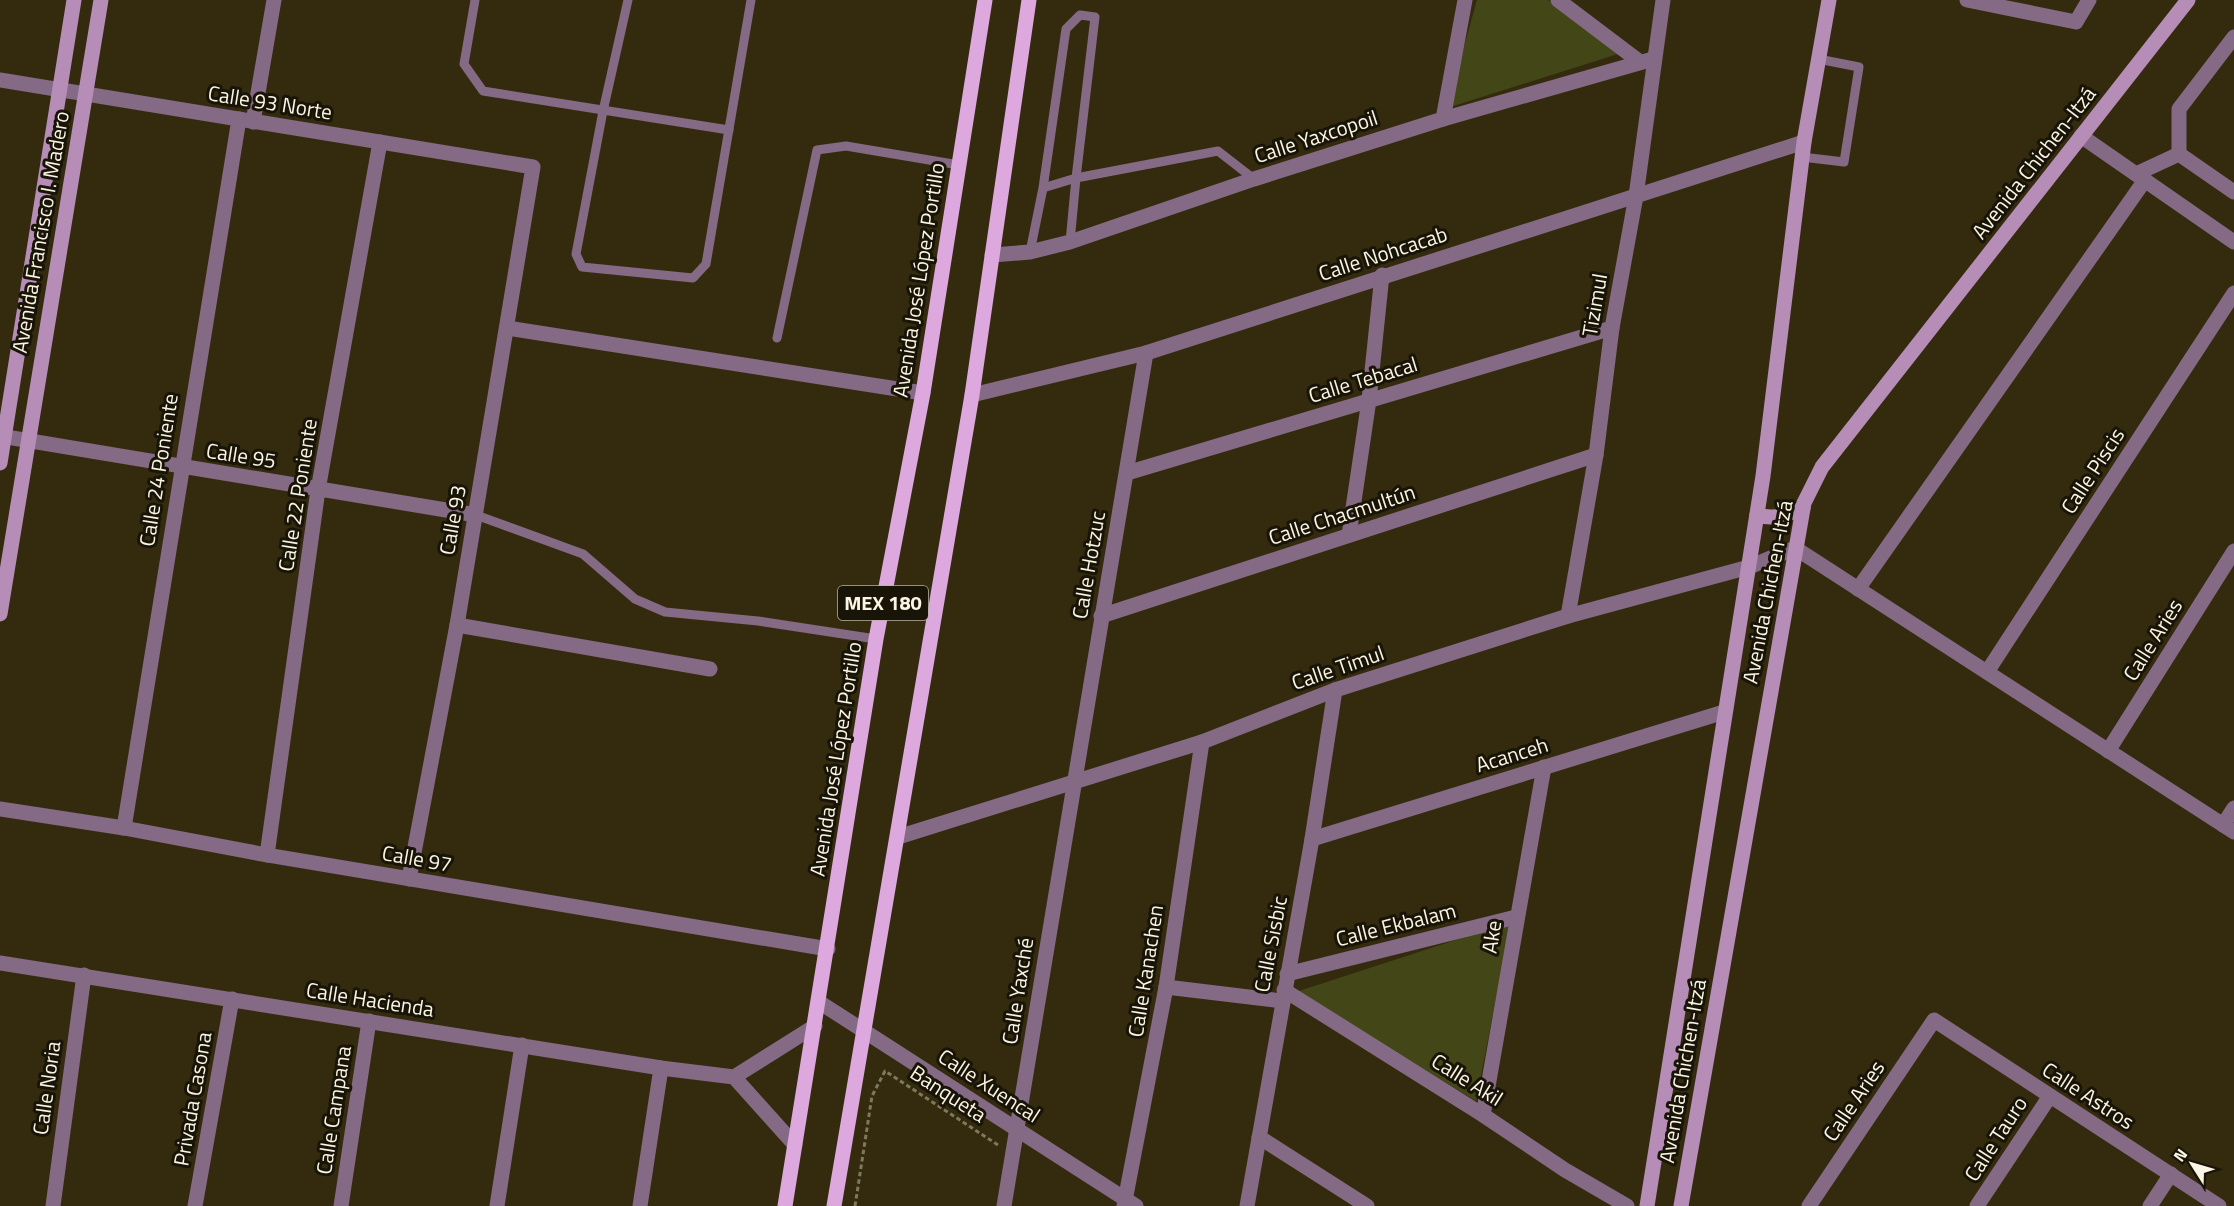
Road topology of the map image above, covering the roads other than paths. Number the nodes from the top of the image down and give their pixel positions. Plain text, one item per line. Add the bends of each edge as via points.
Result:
1 (74, 0) edge
2 (101, 0) edge
3 (274, 0) edge
4 (476, 0) edge
5 (628, 0) edge
6 (751, 0) edge
7 (986, 0) edge
8 (1029, 0) edge
9 (1465, 0) edge
10 (1558, 0) edge
11 (1663, 0) edge
12 (1829, 0) edge
13 (1967, 0) edge
14 (2089, 0) edge
15 (2188, 0) edge
16 (2234, 37) edge
17 (1818, 59) junction
18 (1647, 60) junction
19 (0, 80) edge
20 (60, 90) junction
21 (86, 94) junction
22 (603, 111) junction
23 (1443, 119) junction
24 (246, 120) junction
25 (729, 130) junction
26 (2082, 136) junction
27 (380, 142) junction
28 (1803, 150) junction
29 (2179, 154) junction
30 (959, 165) junction
31 (534, 167) joint
32 (2140, 177) junction
33 (1076, 178) junction
34 (1254, 179) junction
35 (1043, 188) junction
36 (2234, 192) edge
37 (1636, 196) junction
38 (1070, 242) junction
39 (2234, 242) edge
40 (1030, 252) junction
41 (992, 255) junction
42 (1382, 275) junction
43 (2234, 294) edge
44 (507, 328) junction
45 (1612, 328) junction
46 (777, 338) dead end
47 (1146, 353) junction
48 (923, 393) junction
49 (972, 395) junction
50 (1369, 400) junction
51 (2, 437) edge
52 (27, 442) junction
53 (1596, 454) junction
54 (0, 463) edge
55 (181, 467) junction
56 (1127, 473) junction
57 (318, 490) junction
58 (1803, 508) junction
59 (476, 515) junction
60 (1757, 515) junction
61 (1349, 535) junction
62 (1795, 548) junction
63 (2234, 551) edge
64 (1749, 567) junction
65 (1858, 589) junction
66 (0, 614) edge
67 (1101, 616) junction
68 (1568, 616) junction
69 (457, 624) junction
70 (876, 639) junction
71 (710, 669) dead end
72 (1987, 672) junction
73 (1335, 690) junction
74 (1724, 712) junction
75 (1202, 742) junction
76 (2108, 751) junction
77 (1544, 767) junction
78 (1073, 783) junction
79 (2234, 808) edge
80 (0, 809) edge
81 (124, 828) junction
82 (2228, 829) edge
83 (898, 837) junction
84 (1312, 839) junction
85 (267, 855) junction
86 (408, 879) junction
87 (1516, 917) junction
88 (828, 949) junction
89 (0, 963) edge
90 (1287, 974) junction
91 (84, 975) junction
92 (1166, 987) junction
93 (1283, 996) junction
94 (232, 999) junction
95 (819, 1002) junction
96 (1934, 1020) joint
97 (369, 1021) junction
98 (815, 1026) junction
99 (862, 1029) junction
100 (522, 1045) junction
101 (661, 1068) junction
102 (734, 1077) junction
103 (2050, 1096) junction
104 (1483, 1115) junction
105 (1017, 1129) junction
106 (1259, 1137) junction
107 (795, 1145) junction
108 (2171, 1174) junction
109 (1129, 1204) edge
110 (53, 1206) edge
111 (195, 1206) edge
112 (341, 1206) edge
113 (497, 1206) edge
114 (640, 1206) edge
115 (785, 1206) edge
116 (834, 1206) edge
117 (1004, 1206) edge
118 (1247, 1206) edge
119 (1367, 1206) edge
120 (1627, 1206) edge
121 (1647, 1206) edge
122 (1681, 1206) edge
123 (1809, 1206) edge
124 (1977, 1206) edge
125 (2150, 1206) edge
126 (2219, 1206) edge

1 - 20 main road, Avenida Francisco I. Madero
2 - 21 main road, Avenida Francisco I. Madero
3 - 24 street, Calle 24 Poniente
4 - 22 lane via 464,64 483,91
5 - 22 lane
6 - 25 lane
7 - 30 main road, Avenida José López Portillo / MEX 180
8 - 41 main road, MEX 180
9 - 23 street
10 - 18 street
11 - 18 street, Tizimul
12 - 17 main road, Avenida Chichen-Itzá
13 - 14 street via 2076,22
15 - 26 main road, Avenida Chichen-Itzá
16 - 29 street via 2179,110
17 - 28 main road, Avenida Chichen-Itzá
17 - 28 lane via 1859,67 1844,162
18 - 23 street, Calle Yaxcopoil
18 - 37 street, Tizimul
19 - 20 street, Calle 93 Norte
20 - 21 street, Calle 93 Norte
20 - 51 main road, Avenida Francisco I. Madero
21 - 24 street, Calle 93 Norte
21 - 52 main road, Avenida Francisco I. Madero
22 - 25 lane
22 - 25 lane via 576,254 582,267 693,278 706,264
23 - 34 street, Calle Yaxcopoil
24 - 27 street, Calle 93 Norte
24 - 55 street, Calle 24 Poniente
26 - 32 street
26 - 58 main road, Avenida Chichen-Itzá via 1822,467
27 - 31 street, Calle 93 Norte
27 - 57 street, Calle 22 Poniente
28 - 37 street, Calle Nohcacab
28 - 60 main road, Avenida Chichen-Itzá
29 - 32 street
29 - 36 street
30 - 46 lane via 846,146 817,150
30 - 48 main road, Avenida José López Portillo / MEX 180
31 - 44 street, Calle 93
32 - 39 street
32 - 65 street
33 - 34 lane via 1218,151
33 - 35 lane
33 - 35 lane via 1095,17 1080,15 1066,29
33 - 38 lane
34 - 38 street, Calle Yaxcopoil
35 - 40 lane
37 - 42 street, Calle Nohcacab
37 - 45 street, Tizimul
38 - 40 street, Calle Yaxcopoil
40 - 41 street, Calle Yaxcopoil
41 - 49 main road, MEX 180
42 - 47 street, Calle Nohcacab
42 - 50 street
43 - 72 street, Calle Piscis
44 - 48 street
44 - 59 street, Calle 93
45 - 50 street, Calle Tebacal
45 - 53 street, Tizimul
47 - 49 street, Calle Nohcacab
47 - 56 street, Calle Hotzuc
48 - 70 main road, Avenida José López Portillo / MEX 180
49 - 83 main road, MEX 180
50 - 56 street, Calle Tebacal
50 - 61 street
51 - 52 street, Calle 95
51 - 54 main road, Avenida Francisco I. Madero
52 - 55 street, Calle 95
52 - 66 main road, Avenida Francisco I. Madero
53 - 61 street, Calle Chacmultún
53 - 68 street, Tizimul
55 - 57 street, Calle 95
55 - 81 street, Calle 24 Poniente
56 - 67 street, Calle Hotzuc
57 - 59 street, Calle 95
57 - 85 street, Calle 22 Poniente
58 - 60 main road via 1786,516
58 - 62 main road, Avenida Chichen-Itzá
59 - 69 street, Calle 93
59 - 70 lane via 583,554 635,599 665,612
60 - 64 main road, Avenida Chichen-Itzá
61 - 67 street, Calle Chacmultún
62 - 64 street, Calle Timul
62 - 65 street
62 - 122 main road, Avenida Chichen-Itzá
63 - 76 street, Calle Aries
64 - 68 street, Calle Timul
64 - 74 main road, Avenida Chichen-Itzá
65 - 72 street
67 - 78 street, Calle Hotzuc
68 - 73 street, Calle Timul
69 - 71 street
69 - 86 street, Calle 93
70 - 88 main road, Avenida José López Portillo / MEX 180
72 - 76 street
73 - 75 street, Calle Timul
73 - 84 street, Calle Sisbic
74 - 77 street, Acanceh
74 - 121 main road, Avenida Chichen-Itzá
75 - 78 street, Calle Timul
75 - 92 street, Calle Kanachen
76 - 82 street
77 - 84 street, Acanceh
77 - 87 street, Ake
78 - 83 street, Calle Timul
78 - 105 street, Calle Yaxché
79 - 82 street
80 - 81 street, Calle 97
81 - 85 street, Calle 97
83 - 99 main road, MEX 180
84 - 90 street, Calle Sisbic
85 - 86 street, Calle 97
86 - 88 street, Calle 97
87 - 90 street, Calle Ekbalam
87 - 104 street, Ake
88 - 95 main road, Avenida José López Portillo / MEX 180
89 - 91 street, Calle Hacienda
90 - 93 street, Calle Sisbic
91 - 94 street, Calle Hacienda
91 - 110 street, Calle Noria
92 - 93 street
92 - 109 street, Calle Kanachen
93 - 104 street, Calle Akil
93 - 106 street, Calle Sisbic
94 - 97 street, Calle Hacienda
94 - 111 street, Privada Casona
95 - 98 main road, Avenida José López Portillo / MEX 180
95 - 99 street, Calle Xuencal
96 - 103 street, Calle Astros
96 - 123 street, Calle Aries
97 - 100 street, Calle Hacienda
97 - 112 street, Calle Campana
98 - 102 street
98 - 107 main road, Avenida José López Portillo / MEX 180
99 - 105 street, Calle Xuencal
99 - 116 main road, MEX 180
100 - 101 street, Calle Hacienda
100 - 113 street
101 - 102 street, Calle Hacienda
101 - 114 street
102 - 107 street
103 - 108 street, Calle Astros
103 - 124 street, Calle Tauro
104 - 120 street, Calle Akil
105 - 109 street, Calle Xuencal
105 - 117 street, Calle Yaxché
106 - 118 street, Calle Sisbic
106 - 119 street
107 - 115 main road, Avenida José López Portillo / MEX 180
108 - 125 street
108 - 126 street, Calle Astros

